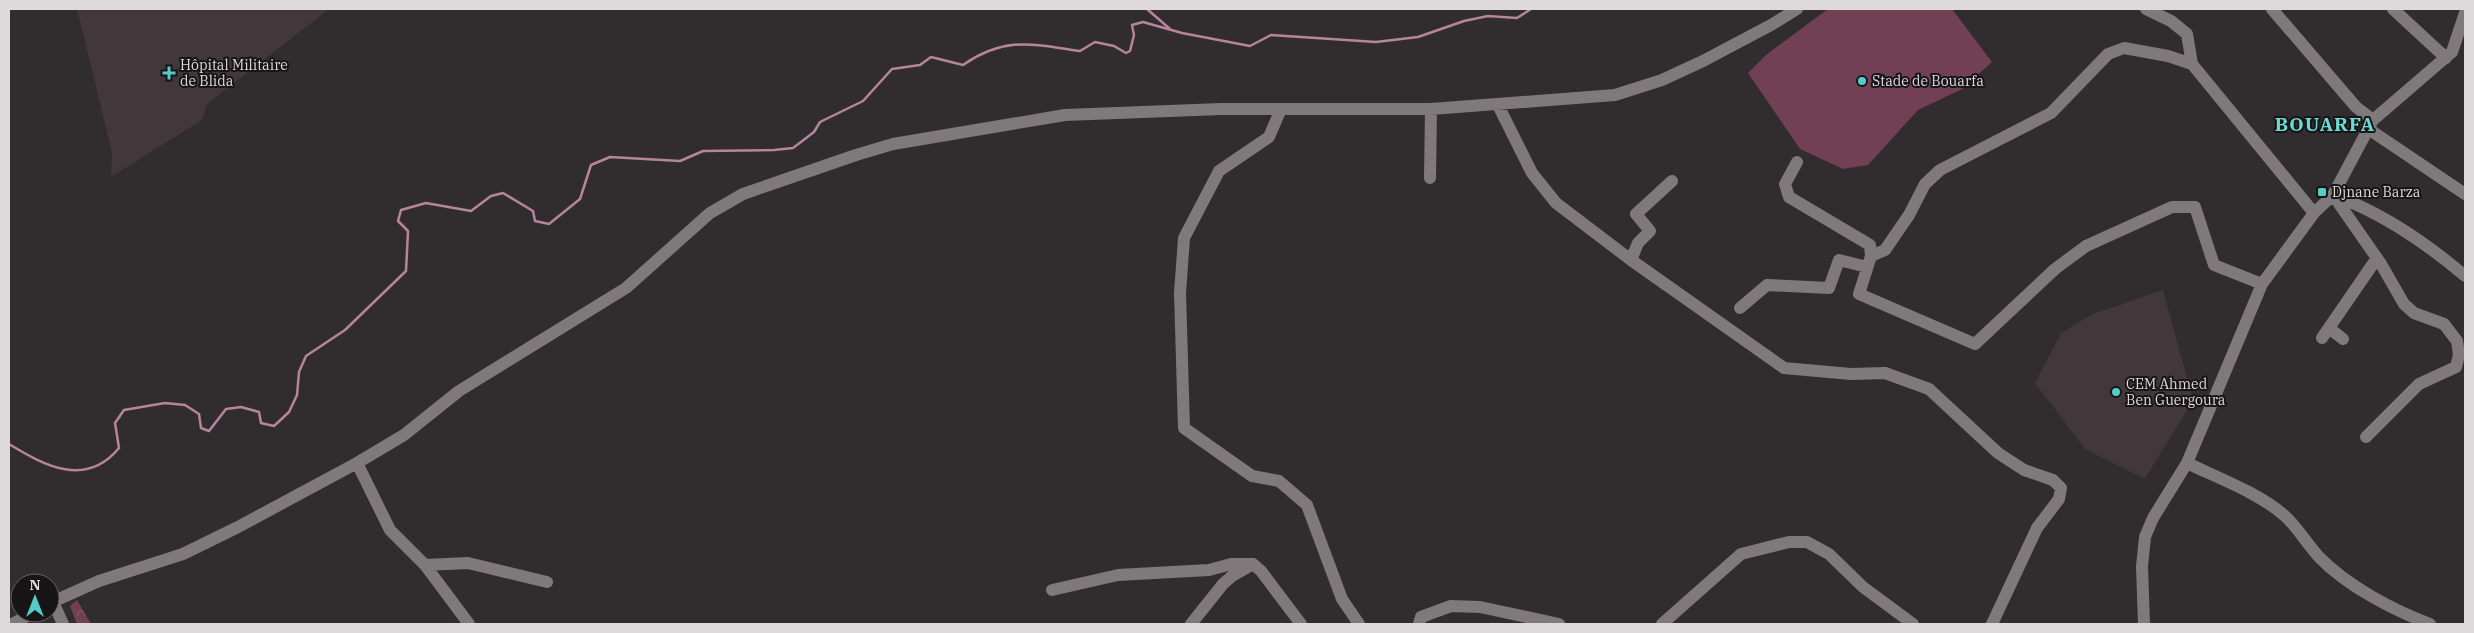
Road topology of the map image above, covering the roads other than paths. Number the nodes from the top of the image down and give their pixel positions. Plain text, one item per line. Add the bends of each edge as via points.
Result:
1 (1797, 9) edge
2 (2146, 9) edge
3 (2272, 9) edge
4 (2393, 9) edge
5 (2465, 14) edge
6 (2446, 58) junction
7 (2192, 64) junction
8 (1498, 105) junction
9 (1281, 109) junction
10 (1432, 109) junction
11 (2370, 124) junction
12 (1797, 162) dead end
13 (1430, 178) dead end
14 (1672, 181) dead end
15 (2465, 194) edge
16 (2333, 195) junction
17 (2314, 213) junction
18 (2377, 258) junction
19 (1631, 260) junction
20 (1869, 262) junction
21 (2465, 276) edge
22 (2262, 284) junction
23 (1740, 308) dead end
24 (2343, 339) dead end
25 (2366, 437) dead end
26 (357, 463) junction
27 (2187, 463) junction
28 (1253, 564) junction
29 (426, 566) junction
30 (547, 582) dead end
31 (1052, 590) dead end
32 (60, 599) edge
33 (469, 624) edge
34 (1191, 624) edge
35 (1300, 624) edge
36 (1359, 624) edge
37 (1419, 624) edge
38 (1559, 624) edge
39 (1662, 624) edge
40 (1913, 624) edge
41 (1992, 624) edge
42 (2144, 624) edge
43 (2430, 624) edge

1 - 8 street via 1763,30 1662,80 1615,94
2 - 7 street via 2171,20 2186,34
3 - 11 street
4 - 6 street
5 - 6 street via 2452,52
6 - 11 street
7 - 17 street
7 - 20 street via 2124,48 2108,54 2052,113 1940,170 1925,184 1885,250
8 - 10 street
8 - 19 street via 1532,173 1556,203
9 - 10 street
9 - 26 street via 1065,115 982,128 893,144 743,194 710,213 626,288 459,391 404,435
9 - 36 street via 1268,137 1219,171 1184,238 1180,293 1184,428 1252,476 1279,481 1307,505 1342,599
10 - 13 street
11 - 15 street
11 - 16 street
12 - 20 street via 1785,184 1789,197 1870,244
14 - 19 street via 1636,214 1650,231 1638,242
16 - 17 street
16 - 18 street
16 - 21 street via 2389,220
17 - 22 street
18 - 24 street via 2326,333
18 - 25 street via 2404,304 2414,313 2444,324 2457,340 2459,355 2456,367 2419,384
19 - 41 street via 1784,368 1851,374 1885,373 1929,389 1998,453 2024,470 2054,480 2061,488 2059,499 2038,528
20 - 22 street via 1858,294 1975,344 2056,269 2086,246 2172,207 2195,207 2214,265
20 - 23 street via 1839,260 1829,288 1767,285
22 - 27 street
26 - 29 street via 390,530
26 - 32 street via 183,554 99,581
27 - 42 street via 2145,537 2142,566
27 - 43 street via 2246,492 2284,516 2320,558 2351,582 2401,613
28 - 31 street via 1231,564 1209,570 1126,574
28 - 34 street via 1232,576
28 - 35 street
29 - 30 street via 468,564
29 - 33 street
37 - 38 street via 1421,617 1451,606 1480,607
39 - 40 street via 1741,554 1789,542 1806,542 1829,554 1863,587

